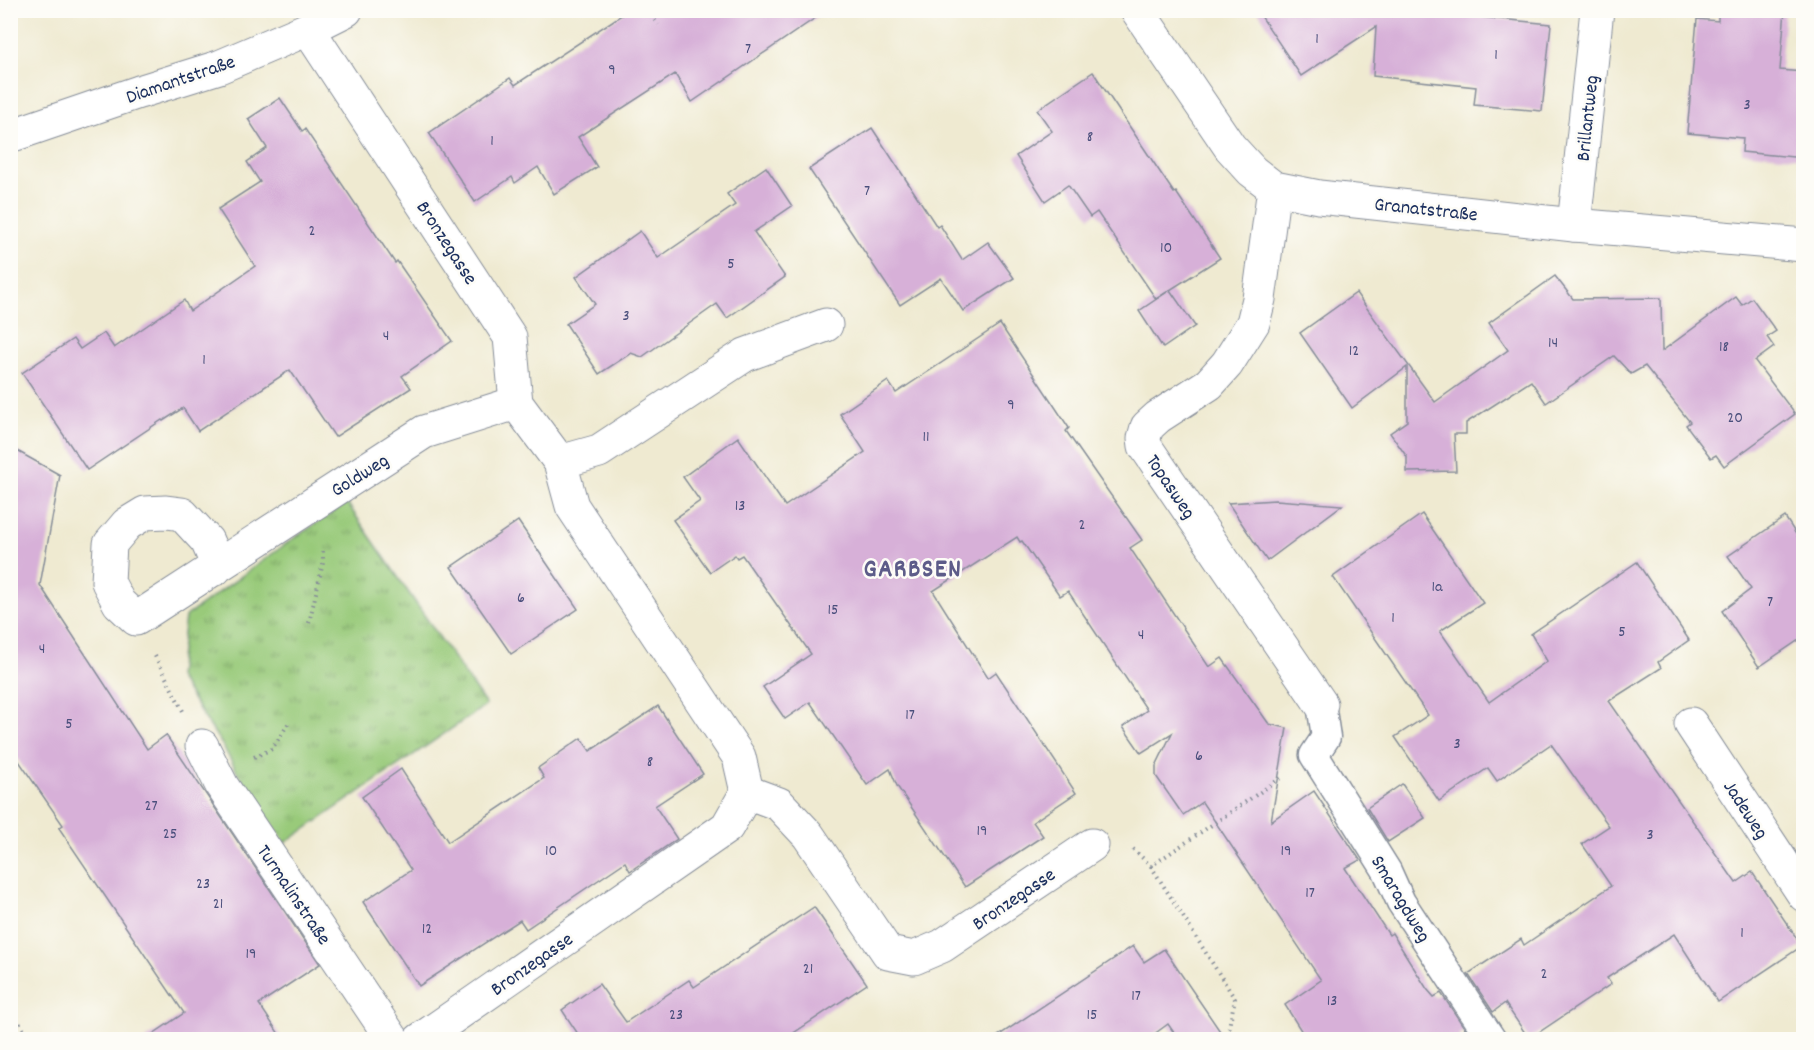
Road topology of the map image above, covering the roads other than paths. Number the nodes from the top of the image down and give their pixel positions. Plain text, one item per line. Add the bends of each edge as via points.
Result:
1 (346, 10) edge
2 (1137, 10) edge
3 (1597, 10) edge
4 (308, 29) junction
5 (10, 136) edge
6 (1274, 188) junction
7 (1574, 225) junction
8 (1803, 245) edge
9 (826, 325) dead end
10 (516, 403) junction
11 (560, 462) junction
12 (215, 569) junction
13 (1321, 705) joint
14 (1691, 724) dead end
15 (202, 746) road end
16 (1314, 756) joint
17 (747, 792) junction
18 (1092, 845) road end
19 (1803, 895) edge
20 (393, 1040) edge
21 (420, 1040) edge
22 (1492, 1040) edge

1 - 4 street, Diamantstraße
2 - 6 street, Granatstraße via 1230,147
3 - 7 street, Brillantweg
4 - 5 street, Diamantstraße via 219,67
4 - 10 street, Bronzegasse via 510,337
6 - 7 street, Granatstraße via 1319,197
6 - 13 street, Topasweg via 1253,323 1209,384 1158,417 1147,427 1143,438
7 - 8 street, Granatstraße
9 - 11 street via 745,355 599,451
10 - 11 street
10 - 12 street, Goldweg via 424,432
11 - 17 street via 572,506 739,757
12 - 12 street, Goldweg via 136,619 119,603 108,582 110,544 127,524 145,513 182,514 207,541
13 - 16 lane, Topasweg via 1326,737
14 - 19 street, Jadeweg
15 - 20 street, Turmalinstraße via 222,786
16 - 22 lane, Smaragdweg via 1387,871 1401,902
17 - 18 street, Bronzegasse via 779,804 808,835 888,953 901,957 914,958 942,946
17 - 21 street, Bronzegasse via 727,827

